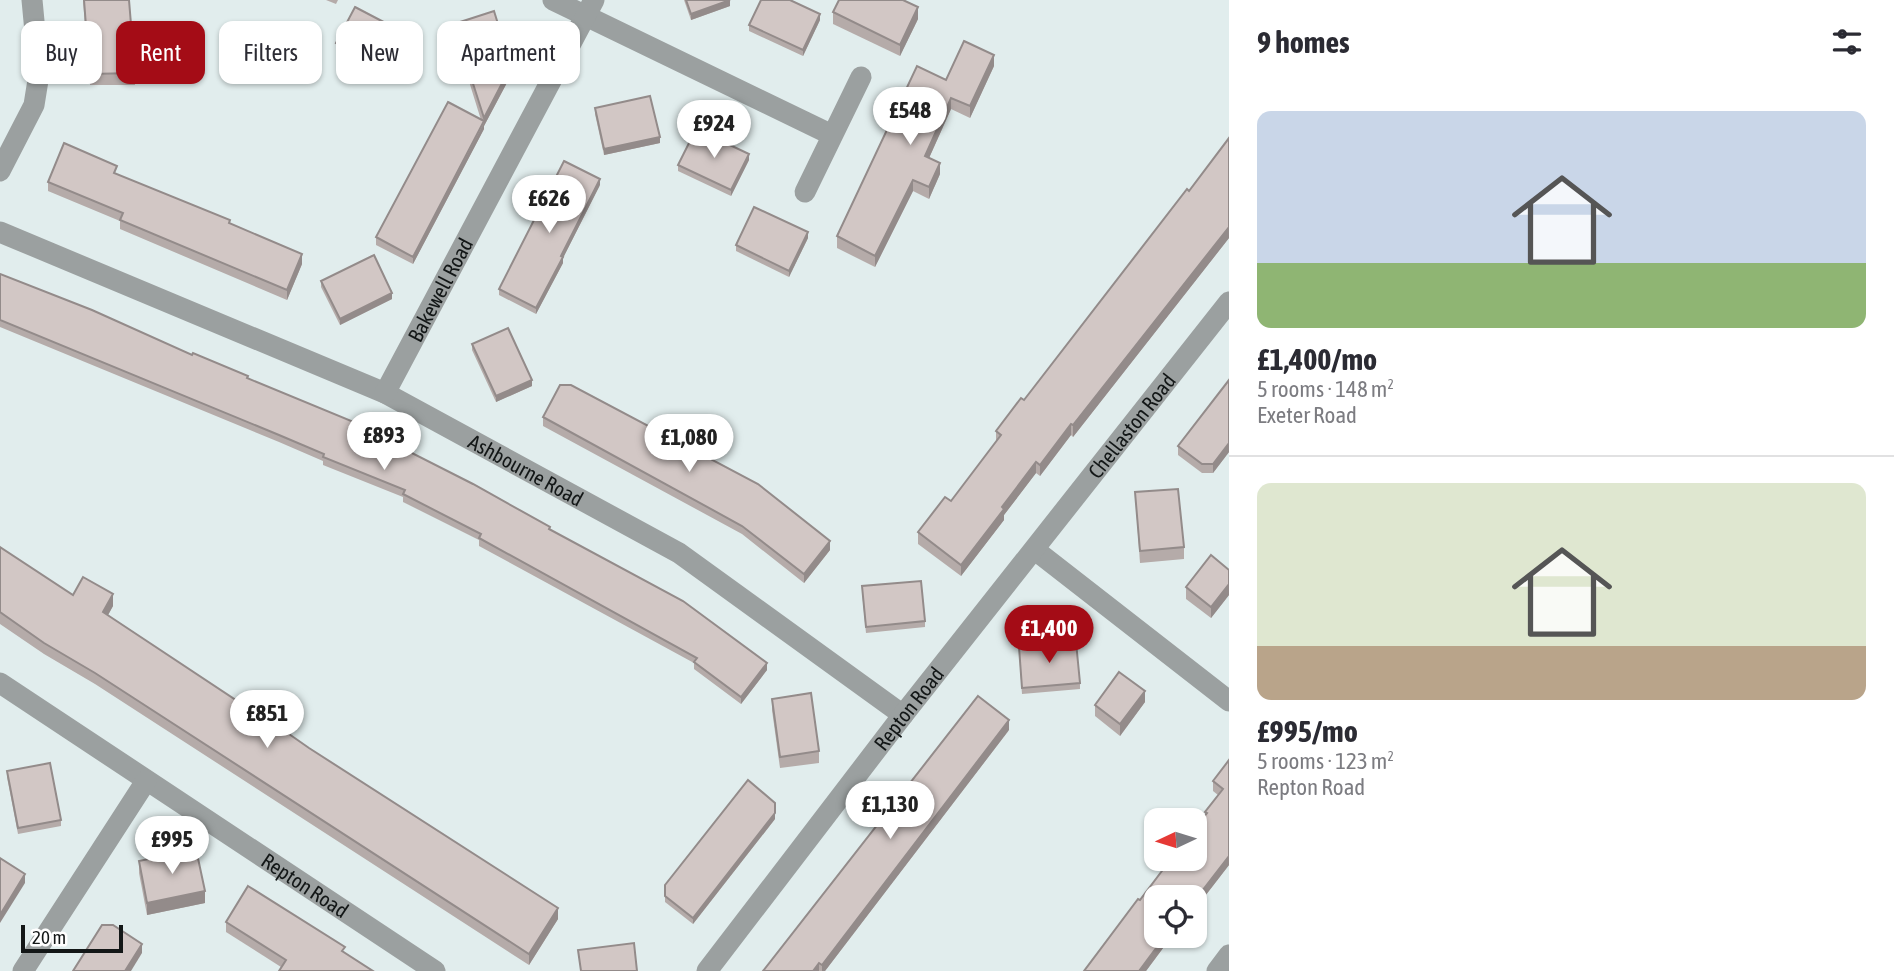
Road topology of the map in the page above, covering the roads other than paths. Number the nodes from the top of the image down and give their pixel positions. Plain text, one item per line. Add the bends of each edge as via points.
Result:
1 (32, 0) edge
2 (553, 0) edge
3 (589, 8) edge
4 (860, 77) dead end
5 (832, 135) junction
6 (0, 171) edge
7 (804, 192) dead end
8 (0, 232) edge
9 (1229, 302) edge
10 (385, 393) junction
11 (1035, 550) junction
12 (0, 683) edge
13 (1229, 701) edge
14 (903, 715) junction
15 (146, 781) junction
16 (1229, 955) edge
17 (23, 971) edge
18 (435, 971) edge
19 (707, 971) edge
20 (1217, 971) edge

1 - 6 street via 39,74 34,105
2 - 3 street
3 - 5 street
3 - 10 street, Bakewell Road
4 - 5 street
5 - 7 street
8 - 10 street, Ashbourne Road
9 - 11 street, Chellaston Road
10 - 14 street, Ashbourne Road via 679,553
11 - 13 street
11 - 14 street, Repton Road
12 - 15 street, Repton Road
14 - 19 street, Repton Road
15 - 17 street
15 - 18 street, Repton Road
16 - 20 street

